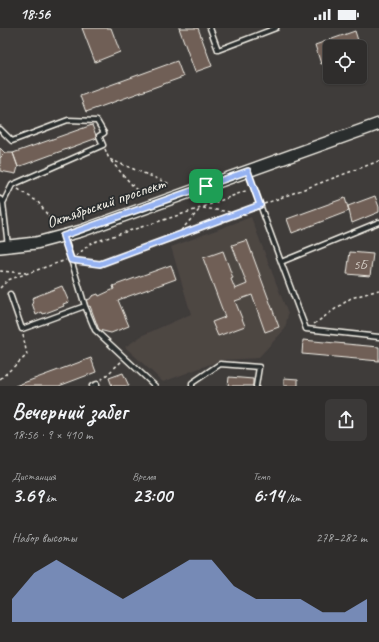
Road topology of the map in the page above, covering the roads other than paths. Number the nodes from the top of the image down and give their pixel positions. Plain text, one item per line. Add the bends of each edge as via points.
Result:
1 (210, 28) edge
2 (276, 28) edge
3 (379, 124) edge
4 (0, 129) edge
5 (248, 171) junction
6 (0, 199) edge
7 (3, 204) junction
8 (379, 222) edge
9 (63, 236) junction
10 (4, 247) edge
11 (281, 262) junction
12 (10, 294) dead end
13 (85, 306) junction
14 (379, 337) edge
15 (155, 386) edge
16 (192, 386) edge
17 (256, 386) edge

1 - 2 lane via 218,50
3 - 5 main road, Октябрьский проспект
4 - 7 lane via 12,141 68,120 97,121 104,133 98,136 103,145 12,185
5 - 9 main road, Октябрьский проспект
5 - 11 lane
6 - 7 lane
7 - 10 lane
8 - 11 lane
9 - 10 main road, Октябрьский проспект
9 - 13 lane
11 - 14 lane via 306,330
12 - 13 lane via 22,329
13 - 15 lane via 95,330
16 - 17 lane via 192,383 220,364 259,367

